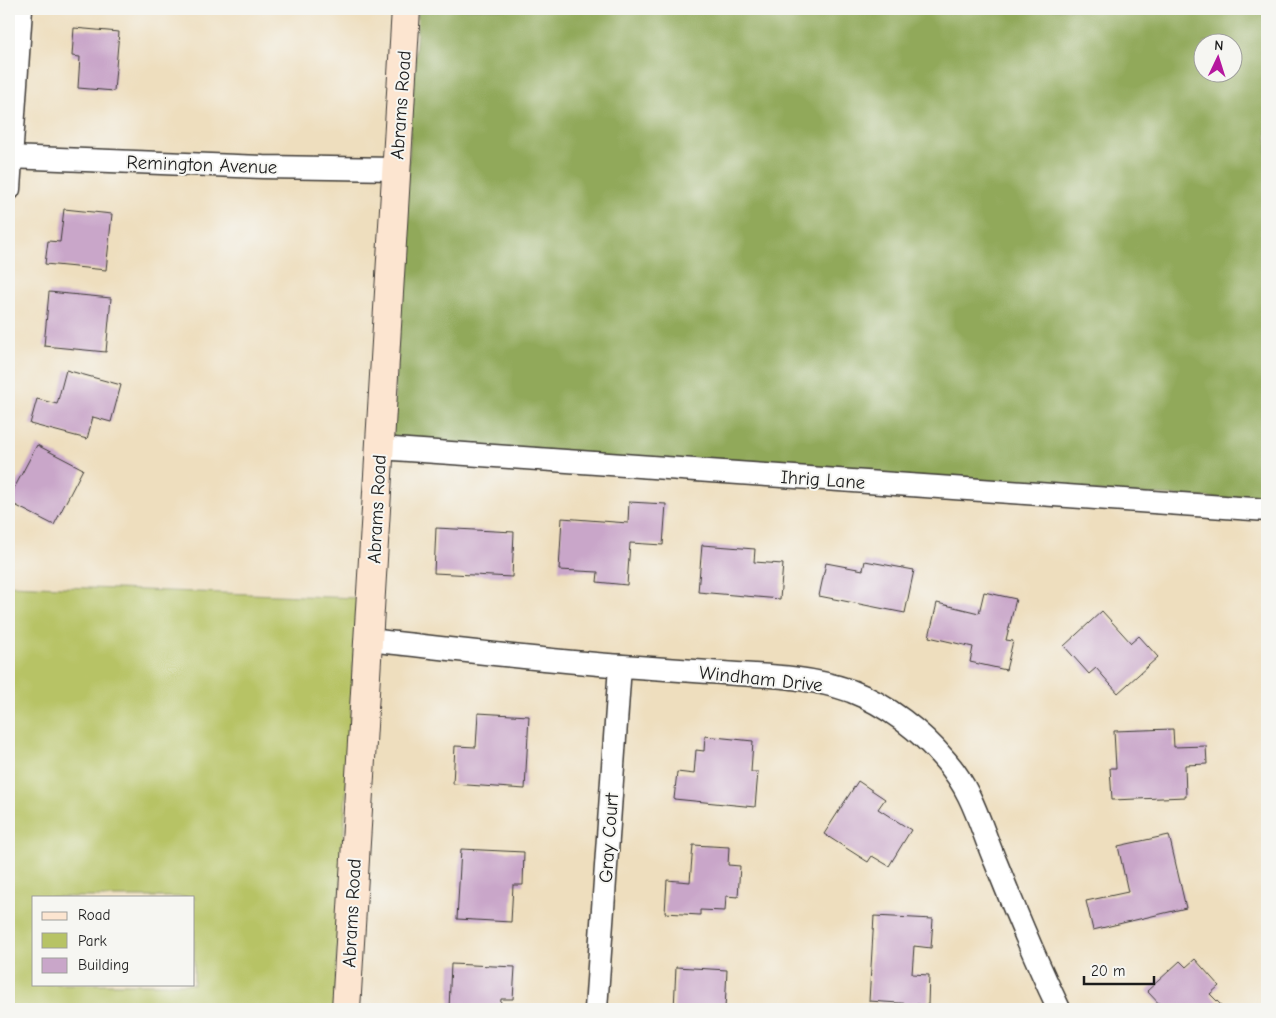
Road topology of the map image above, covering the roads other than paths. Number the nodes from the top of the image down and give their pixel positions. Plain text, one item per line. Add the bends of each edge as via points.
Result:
1 (21, 9) edge
2 (406, 9) edge
3 (10, 157) edge
4 (396, 169) junction
5 (9, 189) edge
6 (379, 448) junction
7 (1267, 510) edge
8 (368, 640) junction
9 (620, 666) junction
10 (346, 1009) edge
11 (596, 1009) edge
12 (1059, 1009) edge

1 - 3 street
2 - 4 street, Abrams Road
3 - 4 street, Remington Avenue
3 - 5 street
4 - 6 street, Abrams Road
6 - 7 street, Ihrig Lane
6 - 8 street, Abrams Road
8 - 9 street, Windham Drive
8 - 10 street, Abrams Road
9 - 11 street, Gray Court
9 - 12 street, Windham Drive via 787,677 825,683 853,692 888,710 920,733 947,762 968,792 1030,948

